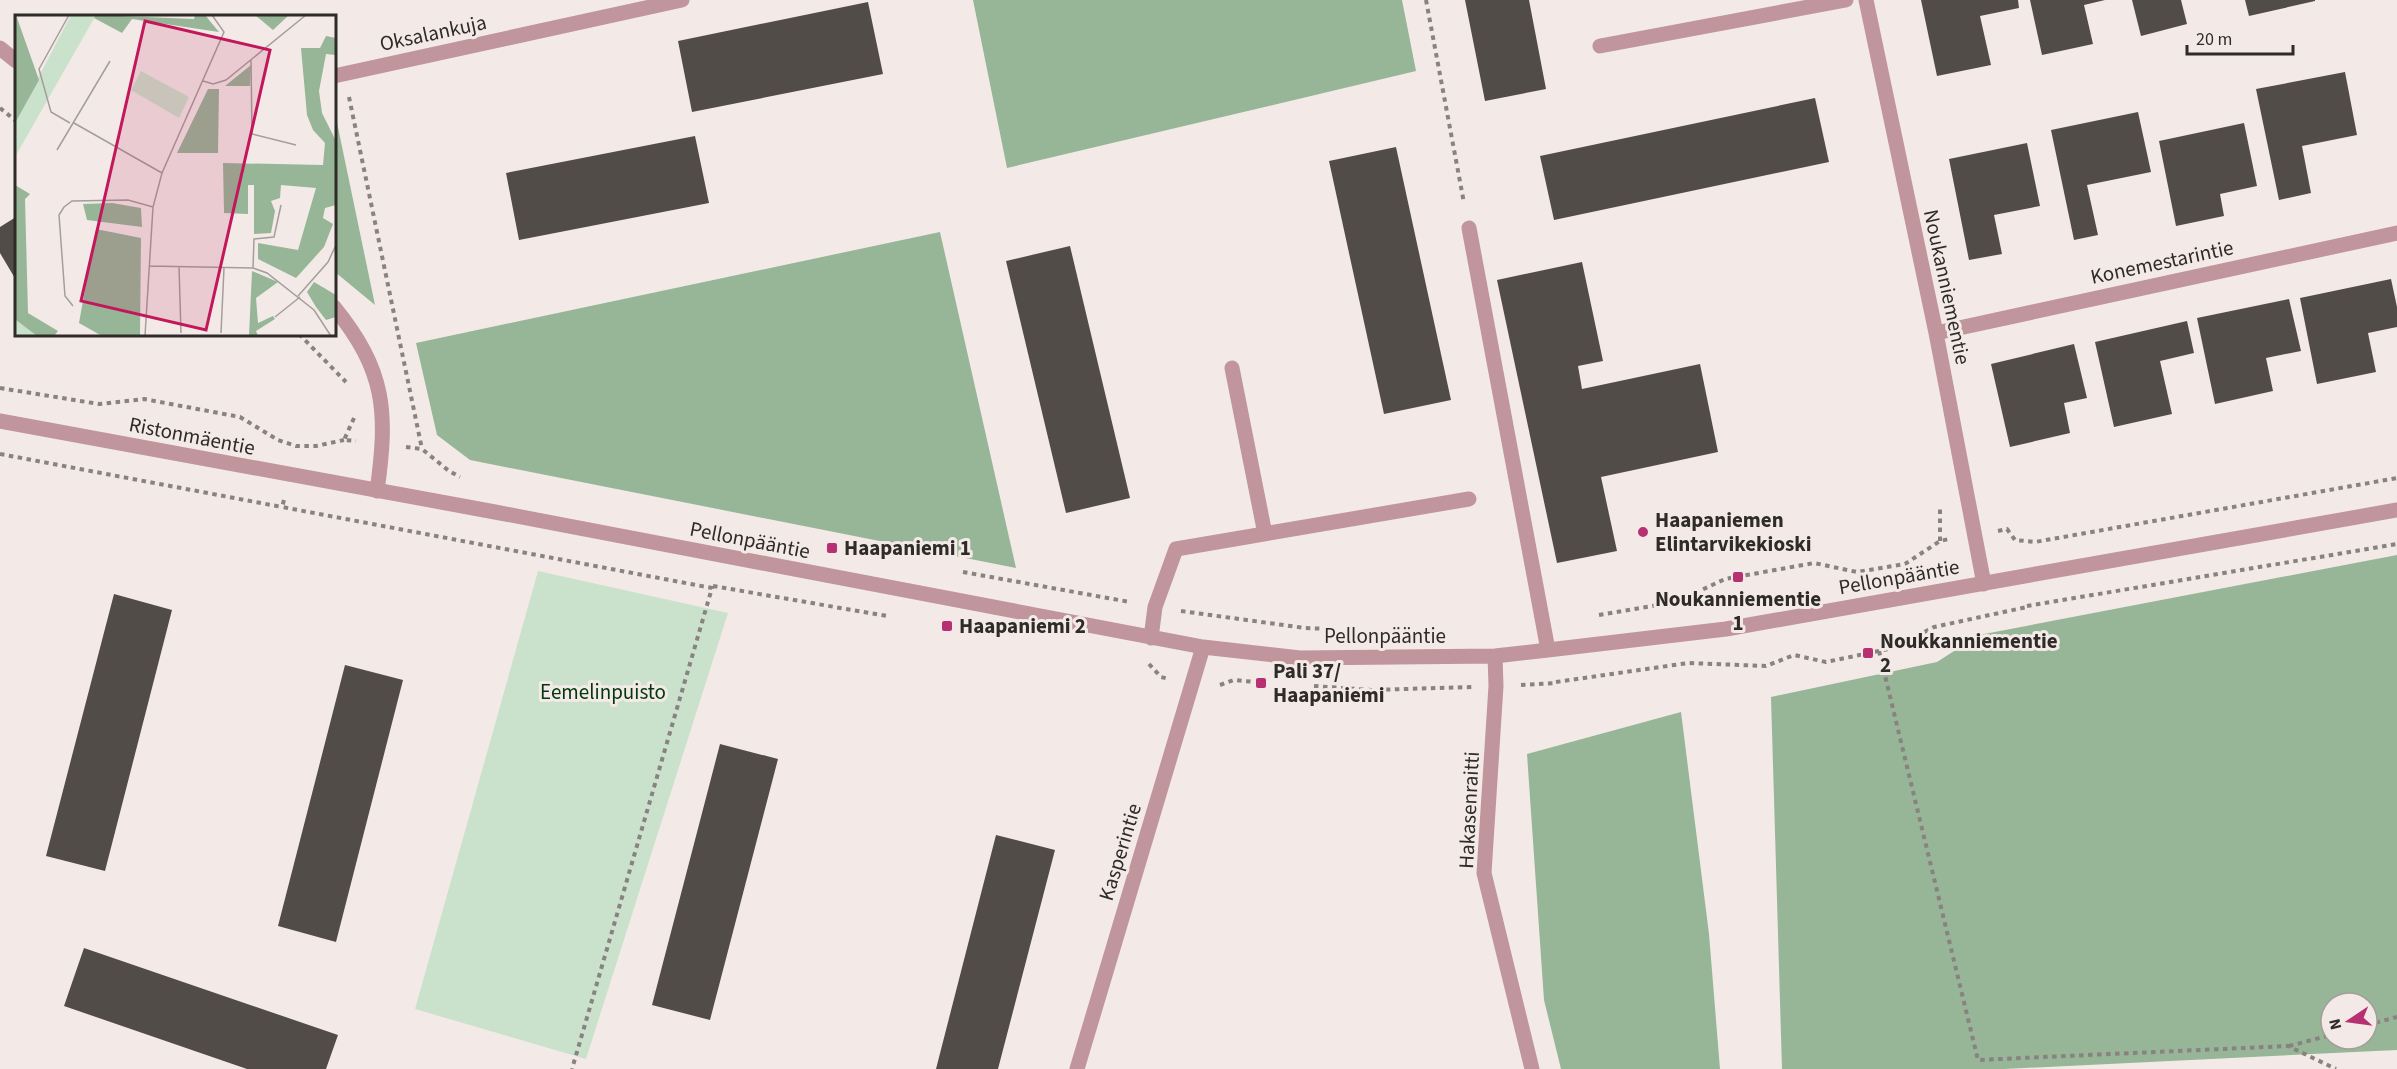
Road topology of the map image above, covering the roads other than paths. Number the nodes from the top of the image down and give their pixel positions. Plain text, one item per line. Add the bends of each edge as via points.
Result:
1 (682, 0) edge
2 (1846, 0) edge
3 (1866, 0) edge
4 (1600, 46) dead end
5 (0, 48) edge
6 (15, 60) edge
7 (339, 75) edge
8 (1469, 228) road end
9 (2397, 233) edge
10 (336, 310) edge
11 (1936, 333) junction
12 (1232, 368) dead end
13 (0, 421) edge
14 (377, 491) junction
15 (1469, 499) dead end
16 (2397, 510) edge
17 (1265, 534) junction
18 (1984, 584) junction
19 (1151, 638) junction
20 (1203, 648) junction
21 (1548, 650) junction
22 (1495, 656) junction
23 (1077, 1069) edge
24 (1532, 1069) edge

1 - 7 street, Oksalankuja
2 - 4 street
3 - 11 street, Noukanniementie
5 - 6 street
8 - 21 street
9 - 11 street, Konemestarintie
10 - 14 street via 374,368 382,401 383,444
11 - 18 street, Noukanniementie
12 - 17 street
13 - 14 street, Ristonmäentie
14 - 19 street, Pellonpääntie
15 - 17 street
16 - 18 street, Pellonpääntie
17 - 19 street via 1176,549 1155,607
18 - 21 street, Pellonpääntie via 1726,629
19 - 20 street, Pellonpääntie
20 - 22 street, Pellonpääntie via 1300,658
20 - 23 street, Kasperintie
21 - 22 street, Pellonpääntie
22 - 24 street, Hakasenraitti via 1484,873

